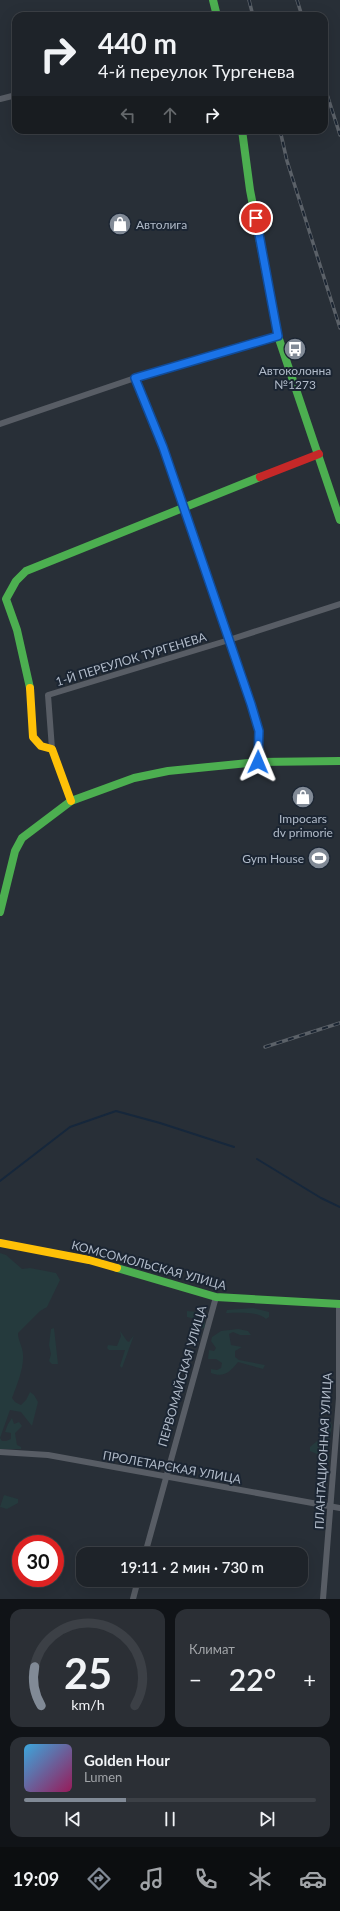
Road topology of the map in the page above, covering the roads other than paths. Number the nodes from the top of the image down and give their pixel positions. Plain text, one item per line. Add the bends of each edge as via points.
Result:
1 (213, 0) edge
2 (216, 12) edge
3 (12, 96) edge
4 (0, 99) edge
5 (243, 134) edge
6 (278, 336) junction
7 (135, 378) junction
8 (0, 424) edge
9 (320, 454) junction
10 (184, 507) junction
11 (340, 520) edge
12 (340, 604) edge
13 (229, 640) junction
14 (52, 749) junction
15 (340, 761) edge
16 (258, 762) junction
17 (71, 801) junction
18 (0, 912) edge
19 (0, 1243) edge
20 (216, 1297) junction
21 (340, 1304) edge
22 (0, 1452) edge
23 (166, 1477) junction
24 (331, 1507) junction
25 (340, 1508) edge
26 (147, 1547) edge
27 (136, 1587) edge
28 (133, 1599) edge
29 (323, 1599) edge

1 - 2 street
3 - 4 street
5 - 6 street via 250,190
6 - 7 street
6 - 9 street
7 - 8 street
7 - 10 street
9 - 10 street
9 - 11 street
10 - 13 street
10 - 14 street via 26,571 10,590 6,599 17,630 30,683 33,737 41,746
12 - 13 street, 1-Й ПЕРЕУЛОК ТУРГЕНЕВА
13 - 14 street, 1-Й ПЕРЕУЛОК ТУРГЕНЕВА via 48,695
13 - 16 street via 259,731
14 - 17 street
15 - 16 street
16 - 17 street via 148,775 105,787
17 - 18 street via 22,838 15,851
19 - 20 street, КОМСОМОЛЬСКАЯ УЛИЦА via 89,1260
20 - 21 street, КОМСОМОЛЬСКАЯ УЛИЦА
20 - 23 street, ПЕРВОМАЙСКАЯ УЛИЦА
21 - 24 street, ПЛАНТАЦИОННАЯ УЛИЦА via 339,1398
22 - 23 street, ПРОЛЕТАРСКАЯ УЛИЦА via 48,1455
23 - 24 street, ПРОЛЕТАРСКАЯ УЛИЦА
23 - 26 street, ПЕРВОМАЙСКАЯ УЛИЦА
24 - 25 street, ПРОЛЕТАРСКАЯ УЛИЦА
24 - 29 street, ПЛАНТАЦИОННАЯ УЛИЦА
27 - 28 street

